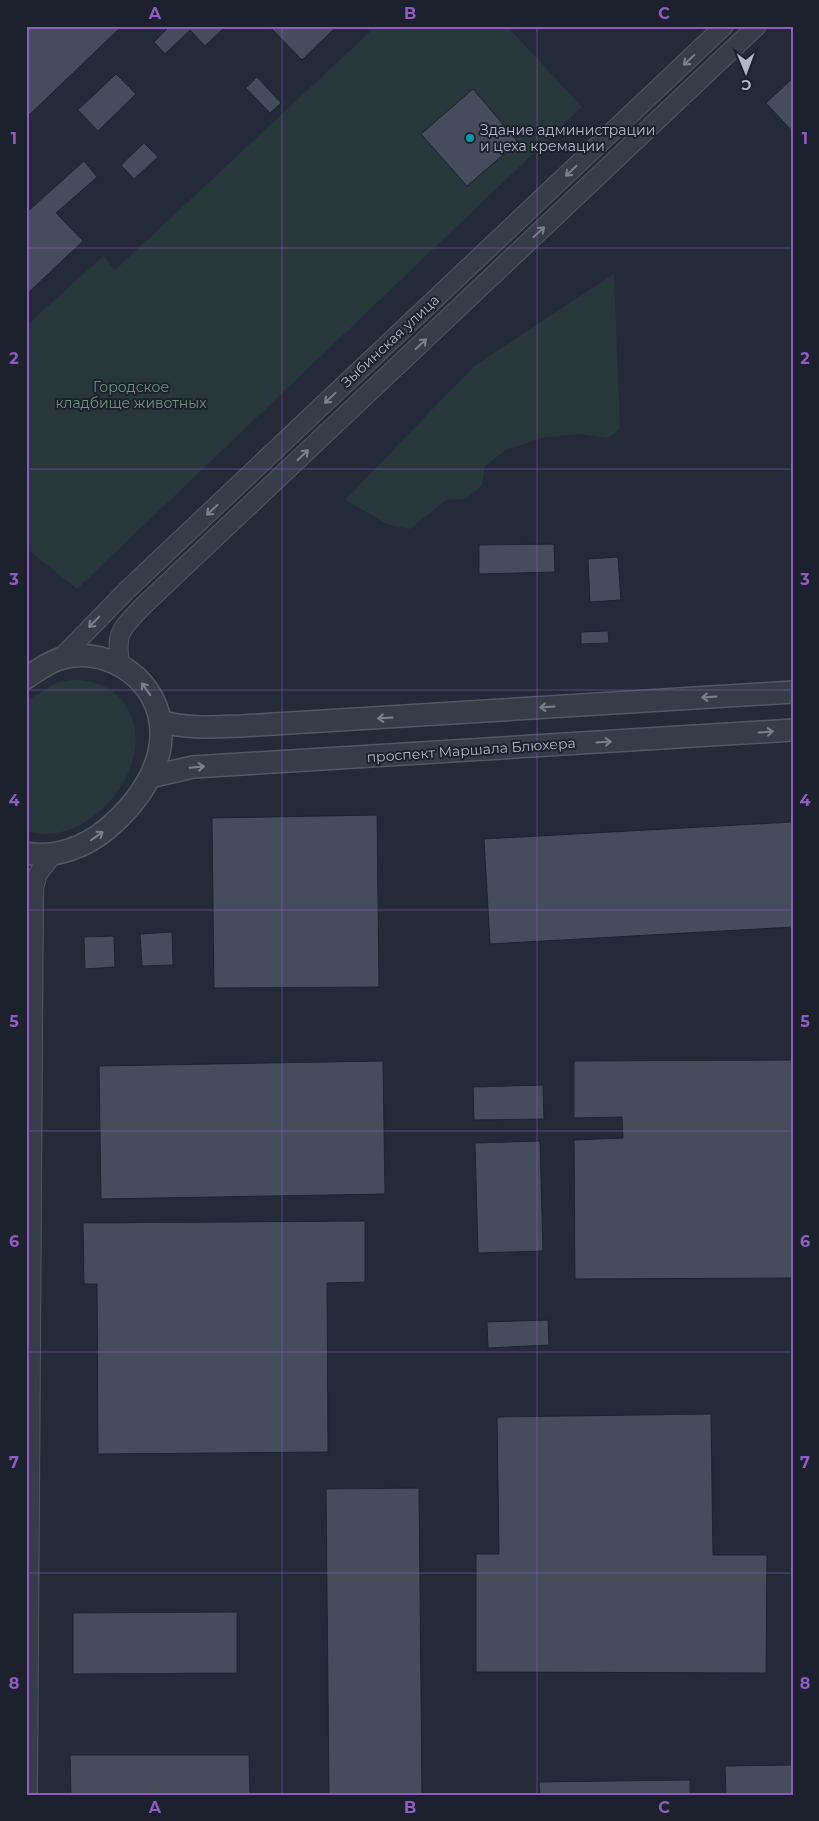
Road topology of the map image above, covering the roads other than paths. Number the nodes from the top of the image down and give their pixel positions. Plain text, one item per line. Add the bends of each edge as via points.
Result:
1 (724, 26) edge
2 (757, 26) edge
3 (455, 280) junction
4 (471, 297) junction
5 (59, 660) junction
6 (120, 666) junction
7 (26, 678) edge
8 (793, 692) edge
9 (160, 721) junction
10 (793, 730) edge
11 (150, 777) junction
12 (26, 853) edge
13 (53, 854) junction
14 (28, 1795) edge

1 -> 3 street, Зыбинская улица
4 -> 2 street, Зыбинская улица
3 - 4 street
3 -> 5 street, Зыбинская улица via 126,591
6 -> 4 street, Зыбинская улица via 117,642 122,629 142,607
5 - 6 street via 76,656 95,657
5 - 7 street
9 -> 6 street via 149,693 140,681
8 -> 9 street via 241,726 186,727
9 - 11 street via 158,752
11 -> 10 street, проспект Маршала Блюхера via 193,767
13 -> 11 street via 94,840 133,803
12 - 13 street
13 - 14 street via 38,874 34,888

